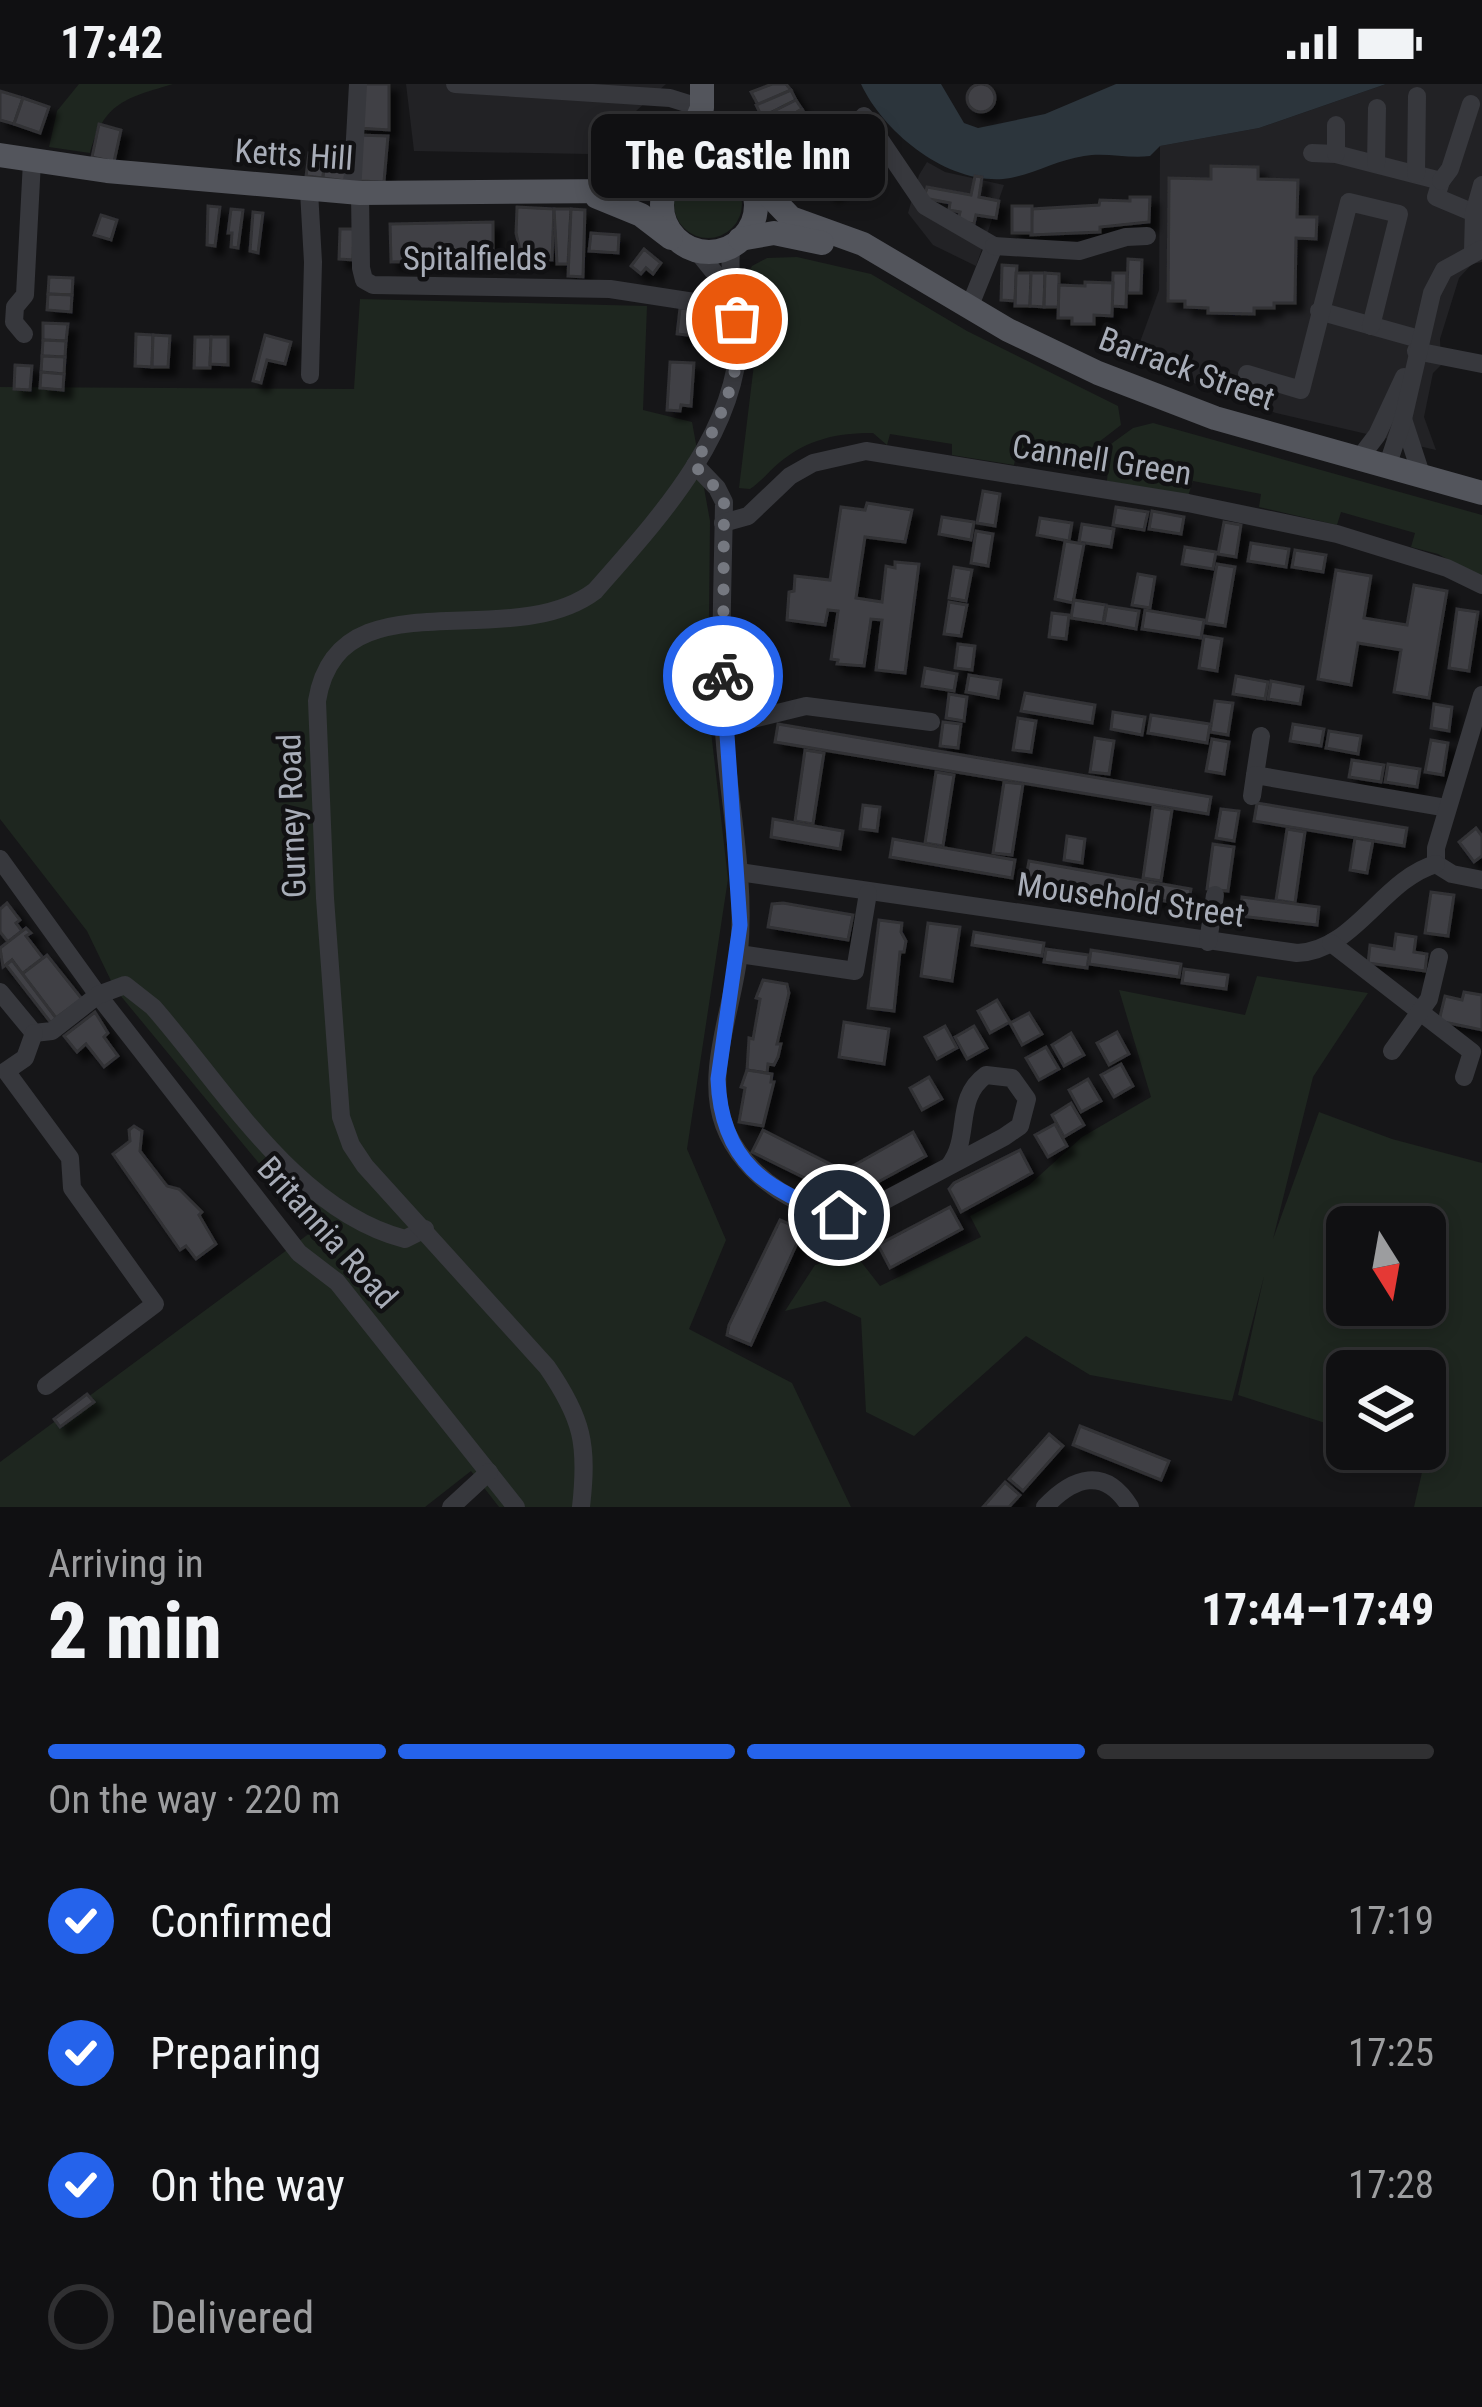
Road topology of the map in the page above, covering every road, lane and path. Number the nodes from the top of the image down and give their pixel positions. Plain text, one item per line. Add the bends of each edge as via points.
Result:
1 (358, 84) edge
2 (455, 84) edge
3 (702, 96) edge
4 (1418, 96) dead end
5 (1471, 104) dead end
6 (1377, 108) dead end
7 (865, 116) dead end
8 (1336, 124) dead end
9 (1312, 153) dead end
10 (1336, 154) junction
11 (0, 155) edge
12 (32, 161) junction
13 (1376, 164) junction
14 (740, 167) junction
15 (1416, 174) junction
16 (673, 176) junction
17 (1441, 181) junction
18 (1482, 185) edge
19 (309, 191) junction
20 (356, 193) junction
21 (586, 193) junction
22 (1474, 213) junction
23 (1147, 236) dead end
24 (736, 242) junction
25 (994, 246) junction
26 (687, 248) junction
27 (1478, 250) edge
28 (888, 262) junction
29 (726, 301) junction
30 (969, 308) junction
31 (1319, 311) junction
32 (1371, 326) junction
33 (24, 334) dead end
34 (1417, 349) junction
35 (1482, 364) edge
36 (1246, 374) dead end
37 (310, 375) dead end
38 (1403, 419) junction
39 (1358, 460) junction
40 (694, 465) junction
41 (1387, 467) junction
42 (1422, 477) junction
43 (1482, 494) edge
44 (724, 523) junction
45 (1482, 585) edge
46 (1478, 697) edge
47 (931, 722) dead end
48 (724, 726) junction
49 (1261, 736) dead end
50 (1255, 775) junction
51 (1252, 796) dead end
52 (1447, 808) junction
53 (0, 859) edge
54 (1436, 864) junction
55 (739, 872) junction
56 (1482, 880) edge
57 (864, 887) junction
58 (1215, 895) dead end
59 (1208, 942) junction
60 (1331, 943) junction
61 (739, 954) junction
62 (1439, 957) dead end
63 (0, 992) edge
64 (98, 995) junction
65 (1421, 1013) junction
66 (34, 1033) junction
67 (1392, 1051) dead end
68 (1477, 1052) edge
69 (3, 1068) edge
70 (1464, 1077) dead end
71 (949, 1166) junction
72 (424, 1228) junction
73 (46, 1386) dead end
74 (489, 1472) junction
75 (451, 1507) edge
76 (516, 1507) edge
77 (581, 1507) edge
78 (1045, 1507) edge
79 (1130, 1507) edge

1 - 20 street
2 - 3 street
3 - 14 main road, Barrack Street
3 - 16 main road
4 - 15 street
5 - 17 street
6 - 13 street
7 - 25 street via 925,206
8 - 10 street
9 - 10 street
10 - 13 street
11 - 12 main road, Ketts Hill
12 - 19 main road, Ketts Hill
12 - 33 street via 25,295 14,322
13 - 15 street
14 - 16 main road via 700,157
14 - 24 main road via 756,201
14 - 28 main road, Barrack Street via 784,214
15 - 17 street
16 - 21 main road, Ketts Hill via 645,188
16 - 26 main road via 660,206 666,228
17 - 22 street via 1436,197
18 - 22 street
19 - 20 main road, Ketts Hill
19 - 37 street
20 - 21 main road, Ketts Hill
20 - 29 street, Spitalfields via 361,268 373,286 674,291
21 - 26 main road, Ketts Hill via 641,215
22 - 27 street
23 - 25 street via 1079,251
24 - 26 main road
24 - 28 main road, Barrack Street via 774,233
24 - 29 street, Gurney Road
25 - 30 street
26 - 29 street
27 - 34 street via 1444,270
28 - 30 main road, Barrack Street
29 - 40 street, Gurney Road via 739,334 736,362
30 - 39 main road, Barrack Street via 1113,380
31 - 32 street
31 - 32 street via 1349,202 1386,210 1399,214
31 - 36 street via 1301,390
32 - 34 street
34 - 35 street
34 - 38 street
34 - 39 street
38 - 41 street
38 - 42 street
39 - 41 main road, Barrack Street
40 - 44 street via 721,495
40 - 72 street, Gurney Road via 577,604 536,618 370,631 339,650 321,680 320,820 341,1117 365,1166
41 - 42 main road, Barrack Street
42 - 43 main road, Barrack Street
44 - 45 street, Cannell Green via 748,516 813,463 866,451 1336,534
44 - 48 street
46 - 52 street
47 - 48 street via 806,706
48 - 55 street
49 - 50 street
50 - 51 street
50 - 52 street
52 - 54 street
53 - 64 street, Britannia Road
54 - 56 street
54 - 60 street via 1411,875
55 - 57 street, Mousehold Street
55 - 61 street
57 - 59 street, Mousehold Street
57 - 61 street via 855,971
58 - 59 street
59 - 60 street, Mousehold Street via 1297,953
60 - 65 street
61 - 71 street via 718,1092 724,1126 748,1168 839,1215 861,1213
62 - 65 street
63 - 66 street
64 - 66 street via 52,1030
64 - 72 street, Britannia Road via 125,985 153,1007 320,1198 382,1233 406,1239
64 - 74 street, Britannia Road via 299,1253 337,1282
65 - 67 street
65 - 68 street
66 - 69 street via 25,1058
68 - 70 street
69 - 73 street via 70,1158 72,1188 155,1304
71 - 71 street via 973,1084 1012,1078 1027,1099 1020,1126
72 - 77 street, Gurney Road via 568,1397 585,1444
74 - 75 street
74 - 76 street, Britannia Road
78 - 79 street via 1071,1484 1097,1481

